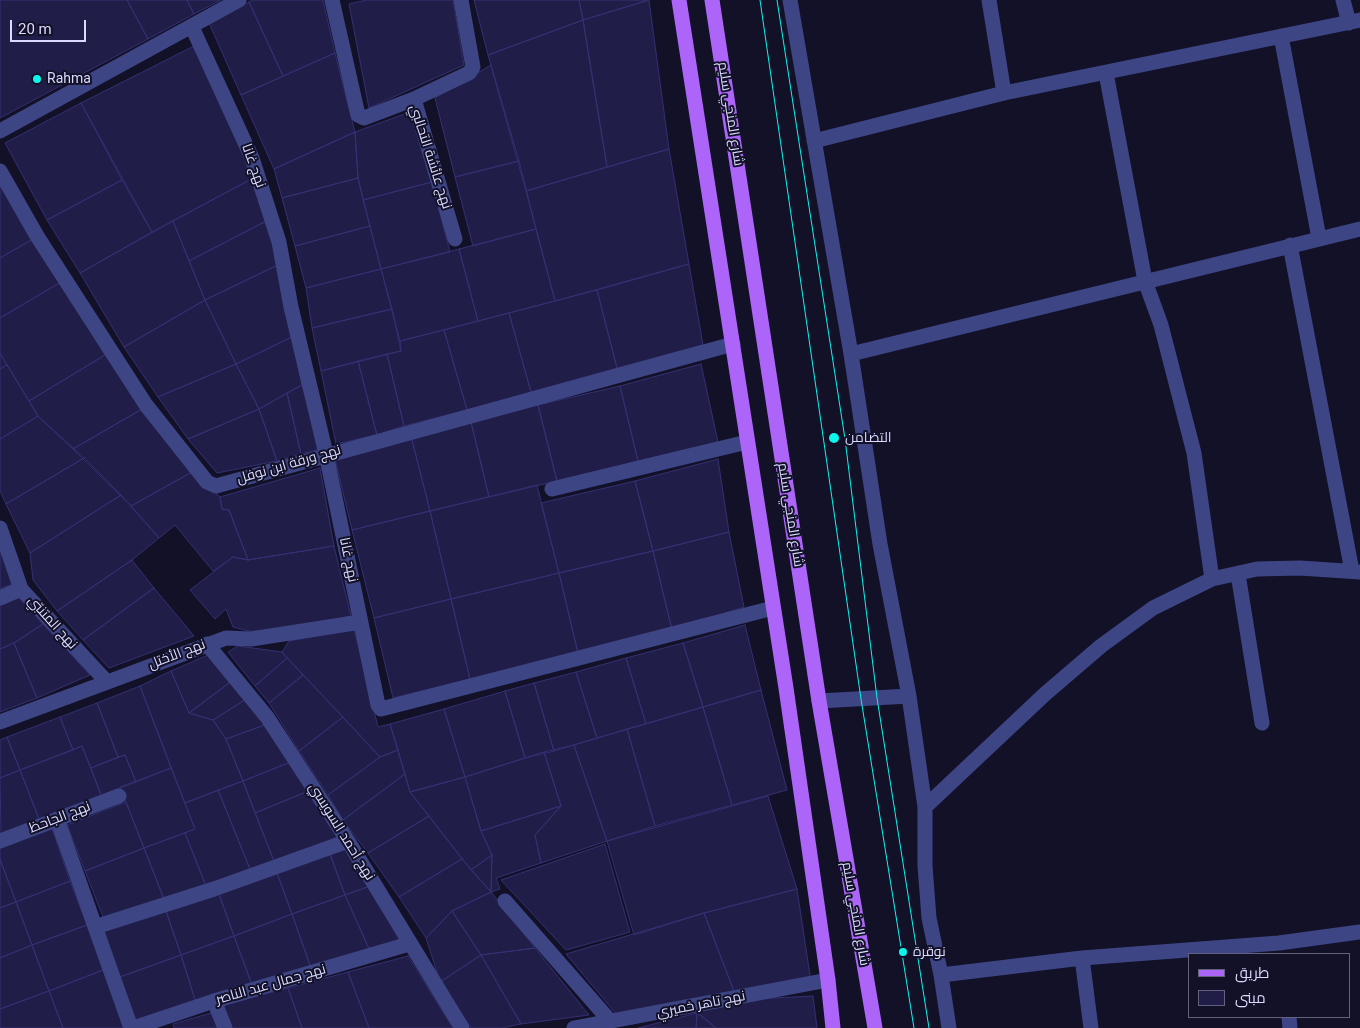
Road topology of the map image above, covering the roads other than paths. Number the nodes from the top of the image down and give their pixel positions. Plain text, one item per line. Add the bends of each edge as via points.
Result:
1 (239, 0) edge
2 (332, 0) edge
3 (461, 0) edge
4 (678, 0) edge
5 (712, 0) edge
6 (790, 0) edge
7 (989, 0) edge
8 (1343, 0) edge
9 (1354, 21) edge
10 (192, 27) junction
11 (1281, 36) junction
12 (1106, 73) junction
13 (1004, 93) junction
14 (414, 99) junction
15 (0, 131) edge
16 (814, 141) junction
17 (0, 171) edge
18 (1360, 229) edge
19 (1318, 238) junction
20 (456, 240) dead end
21 (1290, 245) junction
22 (1145, 282) junction
23 (733, 344) junction
24 (851, 354) junction
25 (747, 442) junction
26 (326, 454) junction
27 (552, 489) dead end
28 (0, 528) edge
29 (1356, 572) edge
30 (1238, 574) junction
31 (1212, 579) junction
32 (21, 589) junction
33 (0, 598) edge
34 (772, 608) junction
35 (361, 622) junction
36 (207, 644) junction
37 (107, 682) junction
38 (909, 696) junction
39 (819, 701) junction
40 (0, 722) edge
41 (1262, 723) dead end
42 (119, 796) dead end
43 (925, 808) junction
44 (57, 819) junction
45 (0, 841) edge
46 (348, 841) junction
47 (505, 901) dead end
48 (95, 927) junction
49 (1360, 932) edge
50 (409, 944) junction
51 (1279, 949) edge
52 (1188, 953) edge
53 (1191, 953) edge
54 (1082, 958) junction
55 (941, 975) junction
56 (828, 980) junction
57 (214, 1002) junction
58 (611, 1022) junction
59 (132, 1028) edge
60 (225, 1028) edge
61 (462, 1028) edge
62 (574, 1028) edge
63 (833, 1028) edge
64 (875, 1028) edge
65 (949, 1028) edge
66 (1091, 1028) edge

1 - 10 street
2 - 14 street, نهج عائشة التحالبي via 358,116 364,118
3 - 14 street via 472,67 469,73
4 - 23 main road
5 - 39 main road, شارع المنجي سليم
6 - 16 street
7 - 13 street
8 - 9 street
9 - 11 street
10 - 15 street
10 - 26 street, نهج غانا via 252,158 279,242
11 - 12 street
11 - 19 street
12 - 13 street
12 - 22 street
13 - 16 street
14 - 20 street, نهج عائشة التحالبي
16 - 24 street
17 - 26 street, نهج ورقة ابن نوفل via 101,338 146,405 207,482 221,485
18 - 19 street
19 - 21 street
21 - 22 street
21 - 29 street
22 - 24 street
22 - 31 street via 1161,325 1194,453
23 - 25 main road
23 - 26 street, نهج ورقة ابن نوفل
24 - 38 street via 880,544
25 - 27 street
25 - 34 main road
26 - 35 street, نهج غانا
28 - 32 street, نهج المتنبّي
29 - 30 street via 1300,568 1257,569
30 - 31 street
30 - 41 street
31 - 43 street via 1153,608 1101,646 1045,694
32 - 33 street
32 - 37 street, نهج المتنبّي
34 - 35 street, نهج غانا via 382,708 378,705
34 - 56 main road
35 - 36 street, نهج الأختل via 251,639 226,638
36 - 37 street, نهج الأختل
36 - 46 street, نهج أحمد السويسي via 267,718
37 - 40 street, نهج الأختل
38 - 39 street
38 - 43 street
39 - 64 main road, شارع المنجي سليم
42 - 44 street, نهج الجاحظ
43 - 55 street via 925,866 930,918
44 - 45 street, نهج الجاحظ
44 - 48 street
46 - 48 street
46 - 50 street, نهج أحمد السويسي
47 - 58 street
48 - 59 street
49 - 51 street
50 - 57 street, نهج جمال عبد الناصر
50 - 61 street, نهج أحمد السويسي
51 - 53 street
52 - 54 street
54 - 55 street
54 - 66 street
55 - 65 street
56 - 58 street, نهج تاهر خميري
56 - 63 main road
57 - 59 street, نهج جمال عبد الناصر
57 - 60 street
58 - 62 street, نهج تاهر خميري

